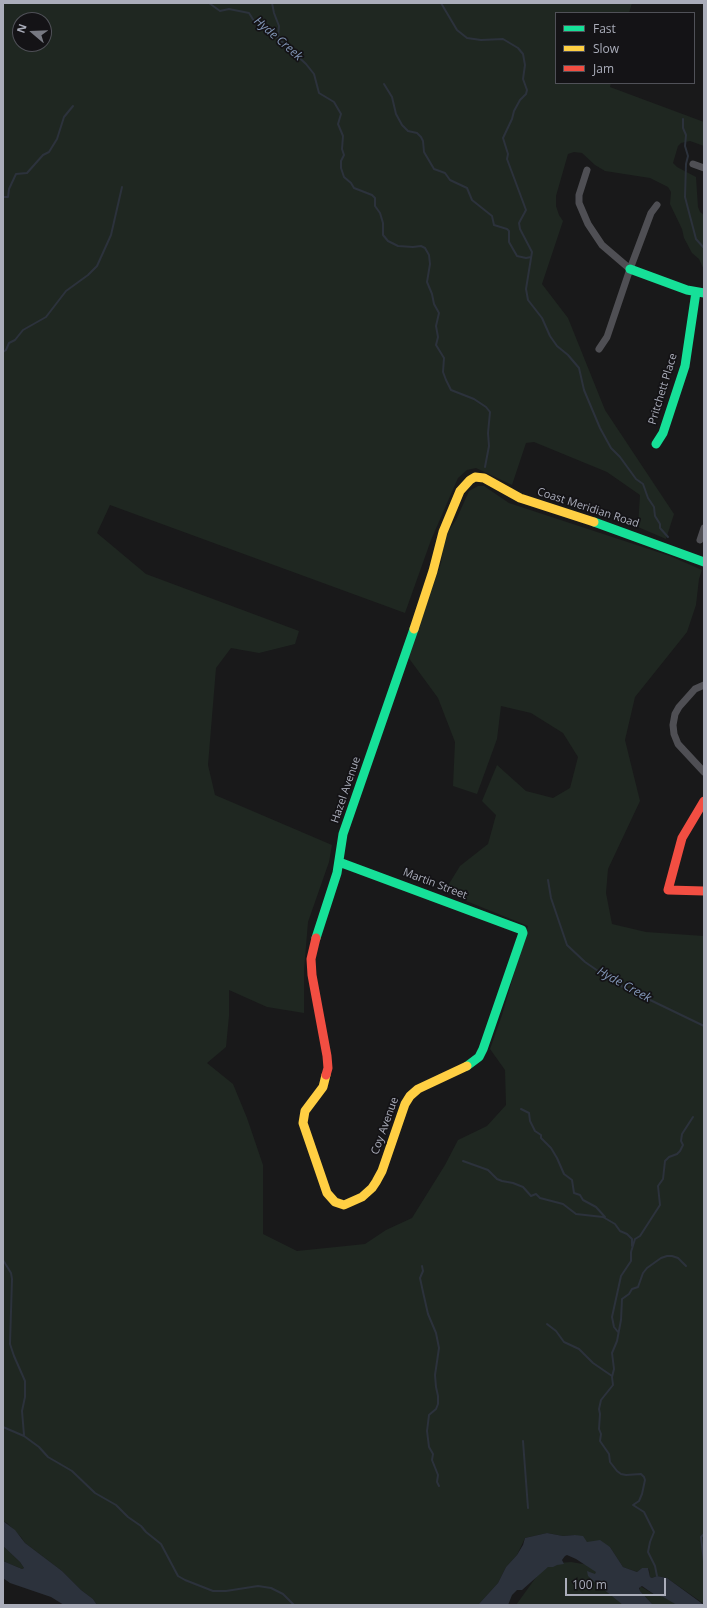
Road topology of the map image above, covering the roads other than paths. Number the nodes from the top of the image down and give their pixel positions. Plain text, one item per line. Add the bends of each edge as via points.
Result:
1 (693, 164) dead end
2 (704, 168) edge
3 (587, 170) dead end
4 (657, 205) dead end
5 (630, 269) junction
6 (700, 293) edge
7 (599, 349) dead end
8 (656, 444) dead end
9 (468, 482) joint
10 (704, 528) edge
11 (700, 540) dead end
12 (704, 562) edge
13 (704, 684) edge
14 (704, 772) edge
15 (704, 801) edge
16 (339, 862) junction
17 (704, 891) edge
18 (522, 930) joint
19 (305, 1111) joint

1 - 2 street
3 - 5 street via 579,203 588,224 602,246
4 - 5 street via 651,213
5 - 6 street
5 - 7 street via 607,337
6 - 8 street, Pritchett Place via 685,366 663,433
9 - 12 street, Coast Meridian Road via 476,477 484,478 520,498
9 - 16 street, Hazel Avenue via 462,488 443,532 424,600 343,834
10 - 11 street
13 - 14 street via 695,689 679,707 673,725 678,744
15 - 17 street via 682,838 668,890
16 - 18 street, Martin Street
16 - 19 street, Hazel Avenue via 314,946 311,966 327,1056 327,1075 320,1092
18 - 19 street, Coy Avenue via 521,940 479,1057 470,1064 418,1089 410,1096 379,1177 372,1188 356,1200 342,1204 330,1197 304,1128

